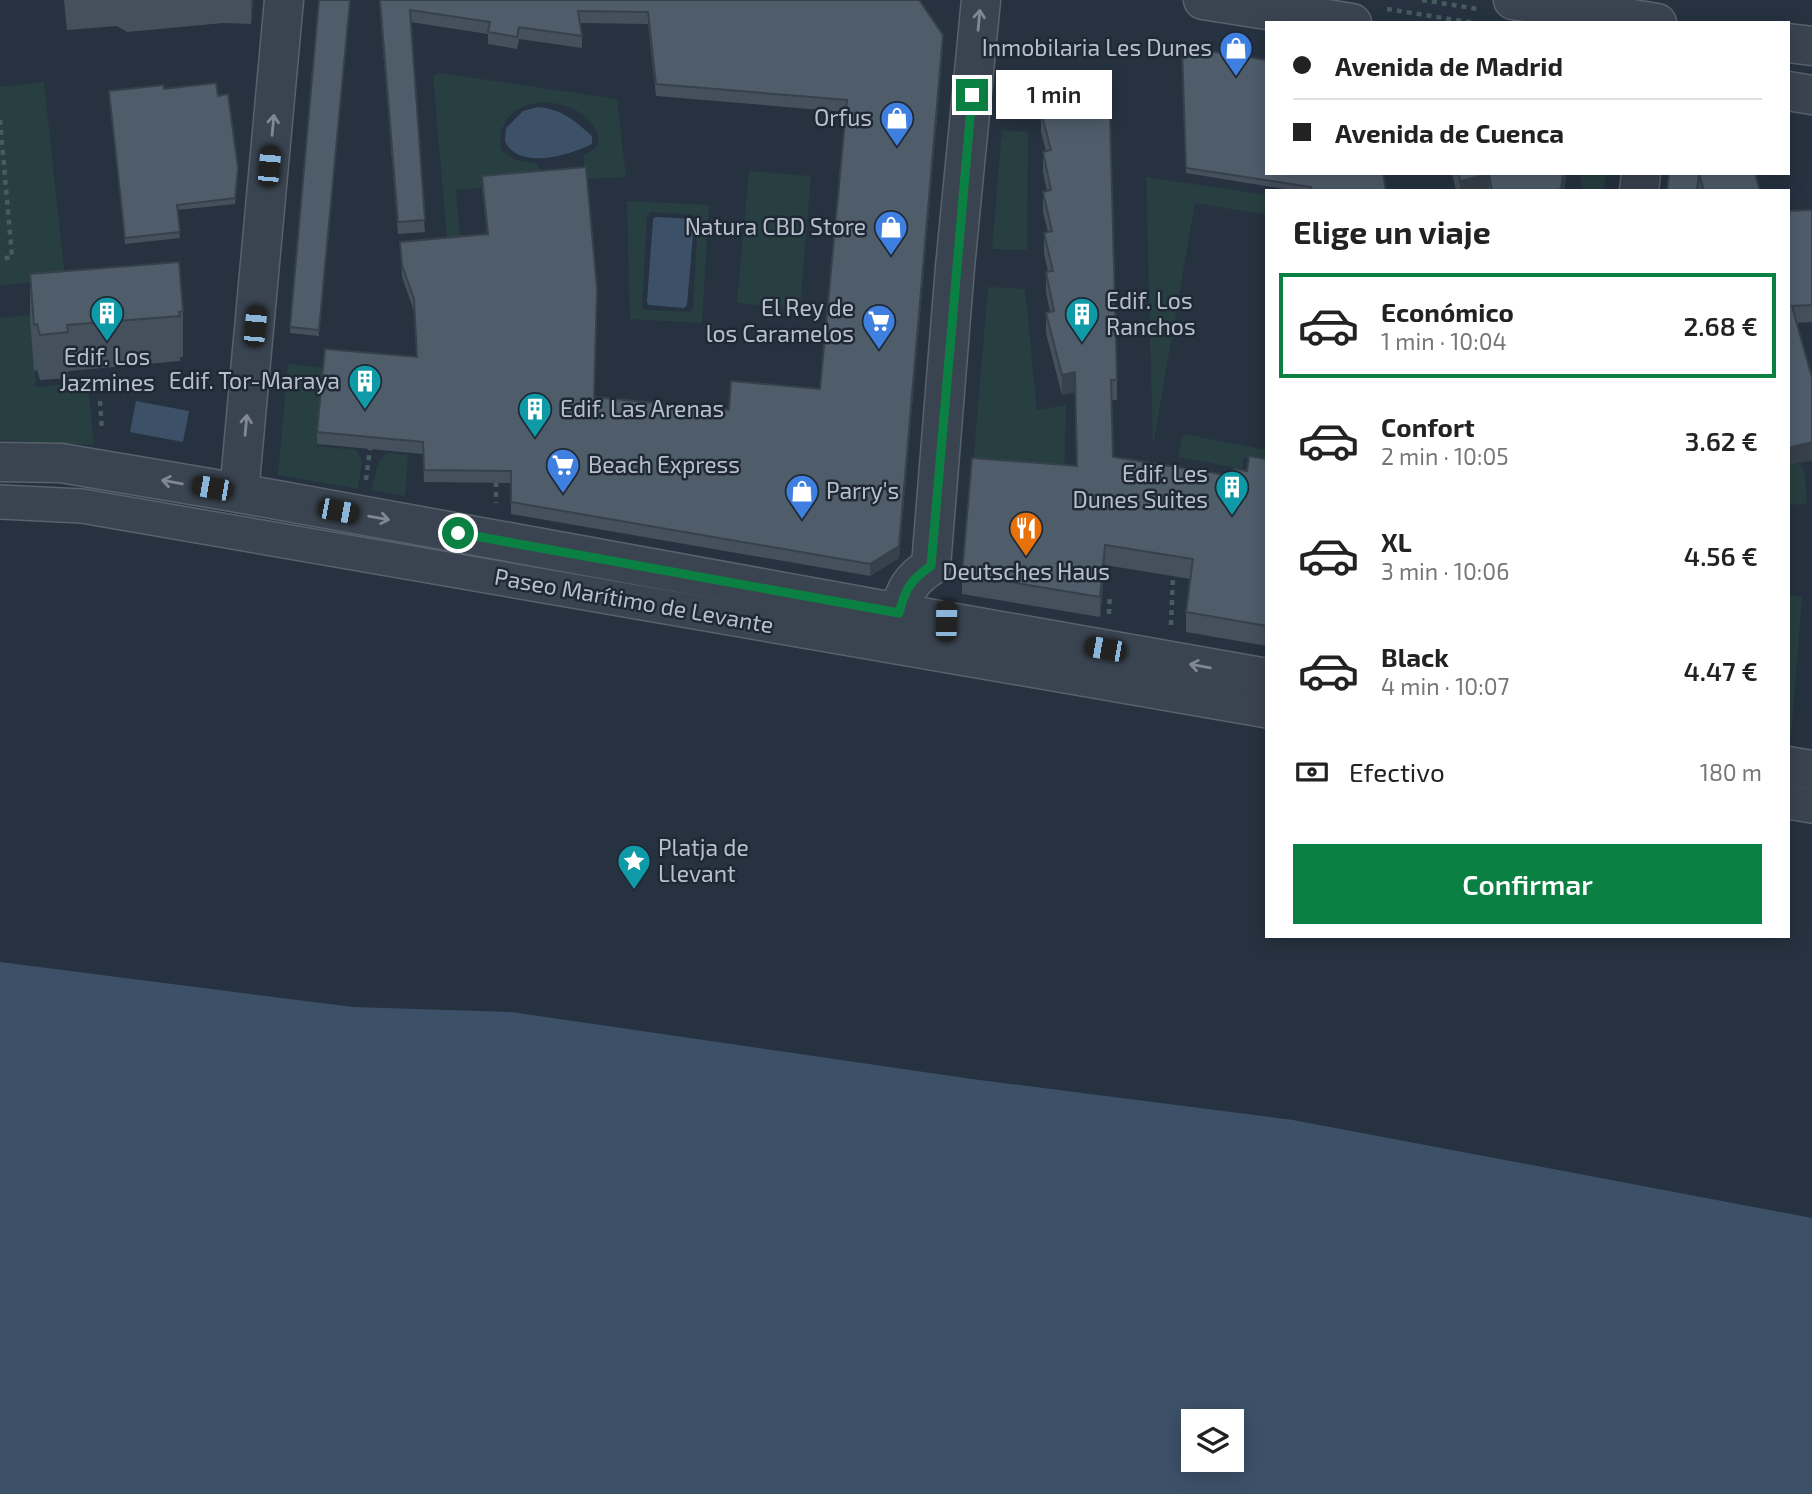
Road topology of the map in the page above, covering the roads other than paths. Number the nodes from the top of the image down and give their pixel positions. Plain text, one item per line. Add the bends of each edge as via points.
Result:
1 (284, 0) edge
2 (981, 0) edge
3 (1203, 0) edge
4 (1513, 0) edge
5 (1367, 15) edge
6 (1644, 21) edge
7 (1790, 43) edge
8 (1812, 46) edge
9 (1790, 91) edge
10 (1812, 95) edge
11 (0, 461) edge
12 (239, 493) junction
13 (0, 502) edge
14 (931, 566) junction
15 (899, 613) junction
16 (946, 621) junction
17 (1265, 678) edge
18 (1265, 711) edge
19 (1790, 766) edge
20 (1812, 770) edge
21 (1790, 802) edge
22 (1812, 806) edge

12 -> 1 street
14 -> 2 street
3 - 5 street
4 - 6 street
7 - 8 street
9 - 10 street
12 -> 11 street via 61,463
12 -> 15 street
13 - 18 street, Paseo Marítimo de Levante via 82,506
14 - 15 street via 916,576 904,593
14 - 16 street via 947,600
15 - 16 street
17 -> 16 street
19 - 20 street
21 - 22 street

